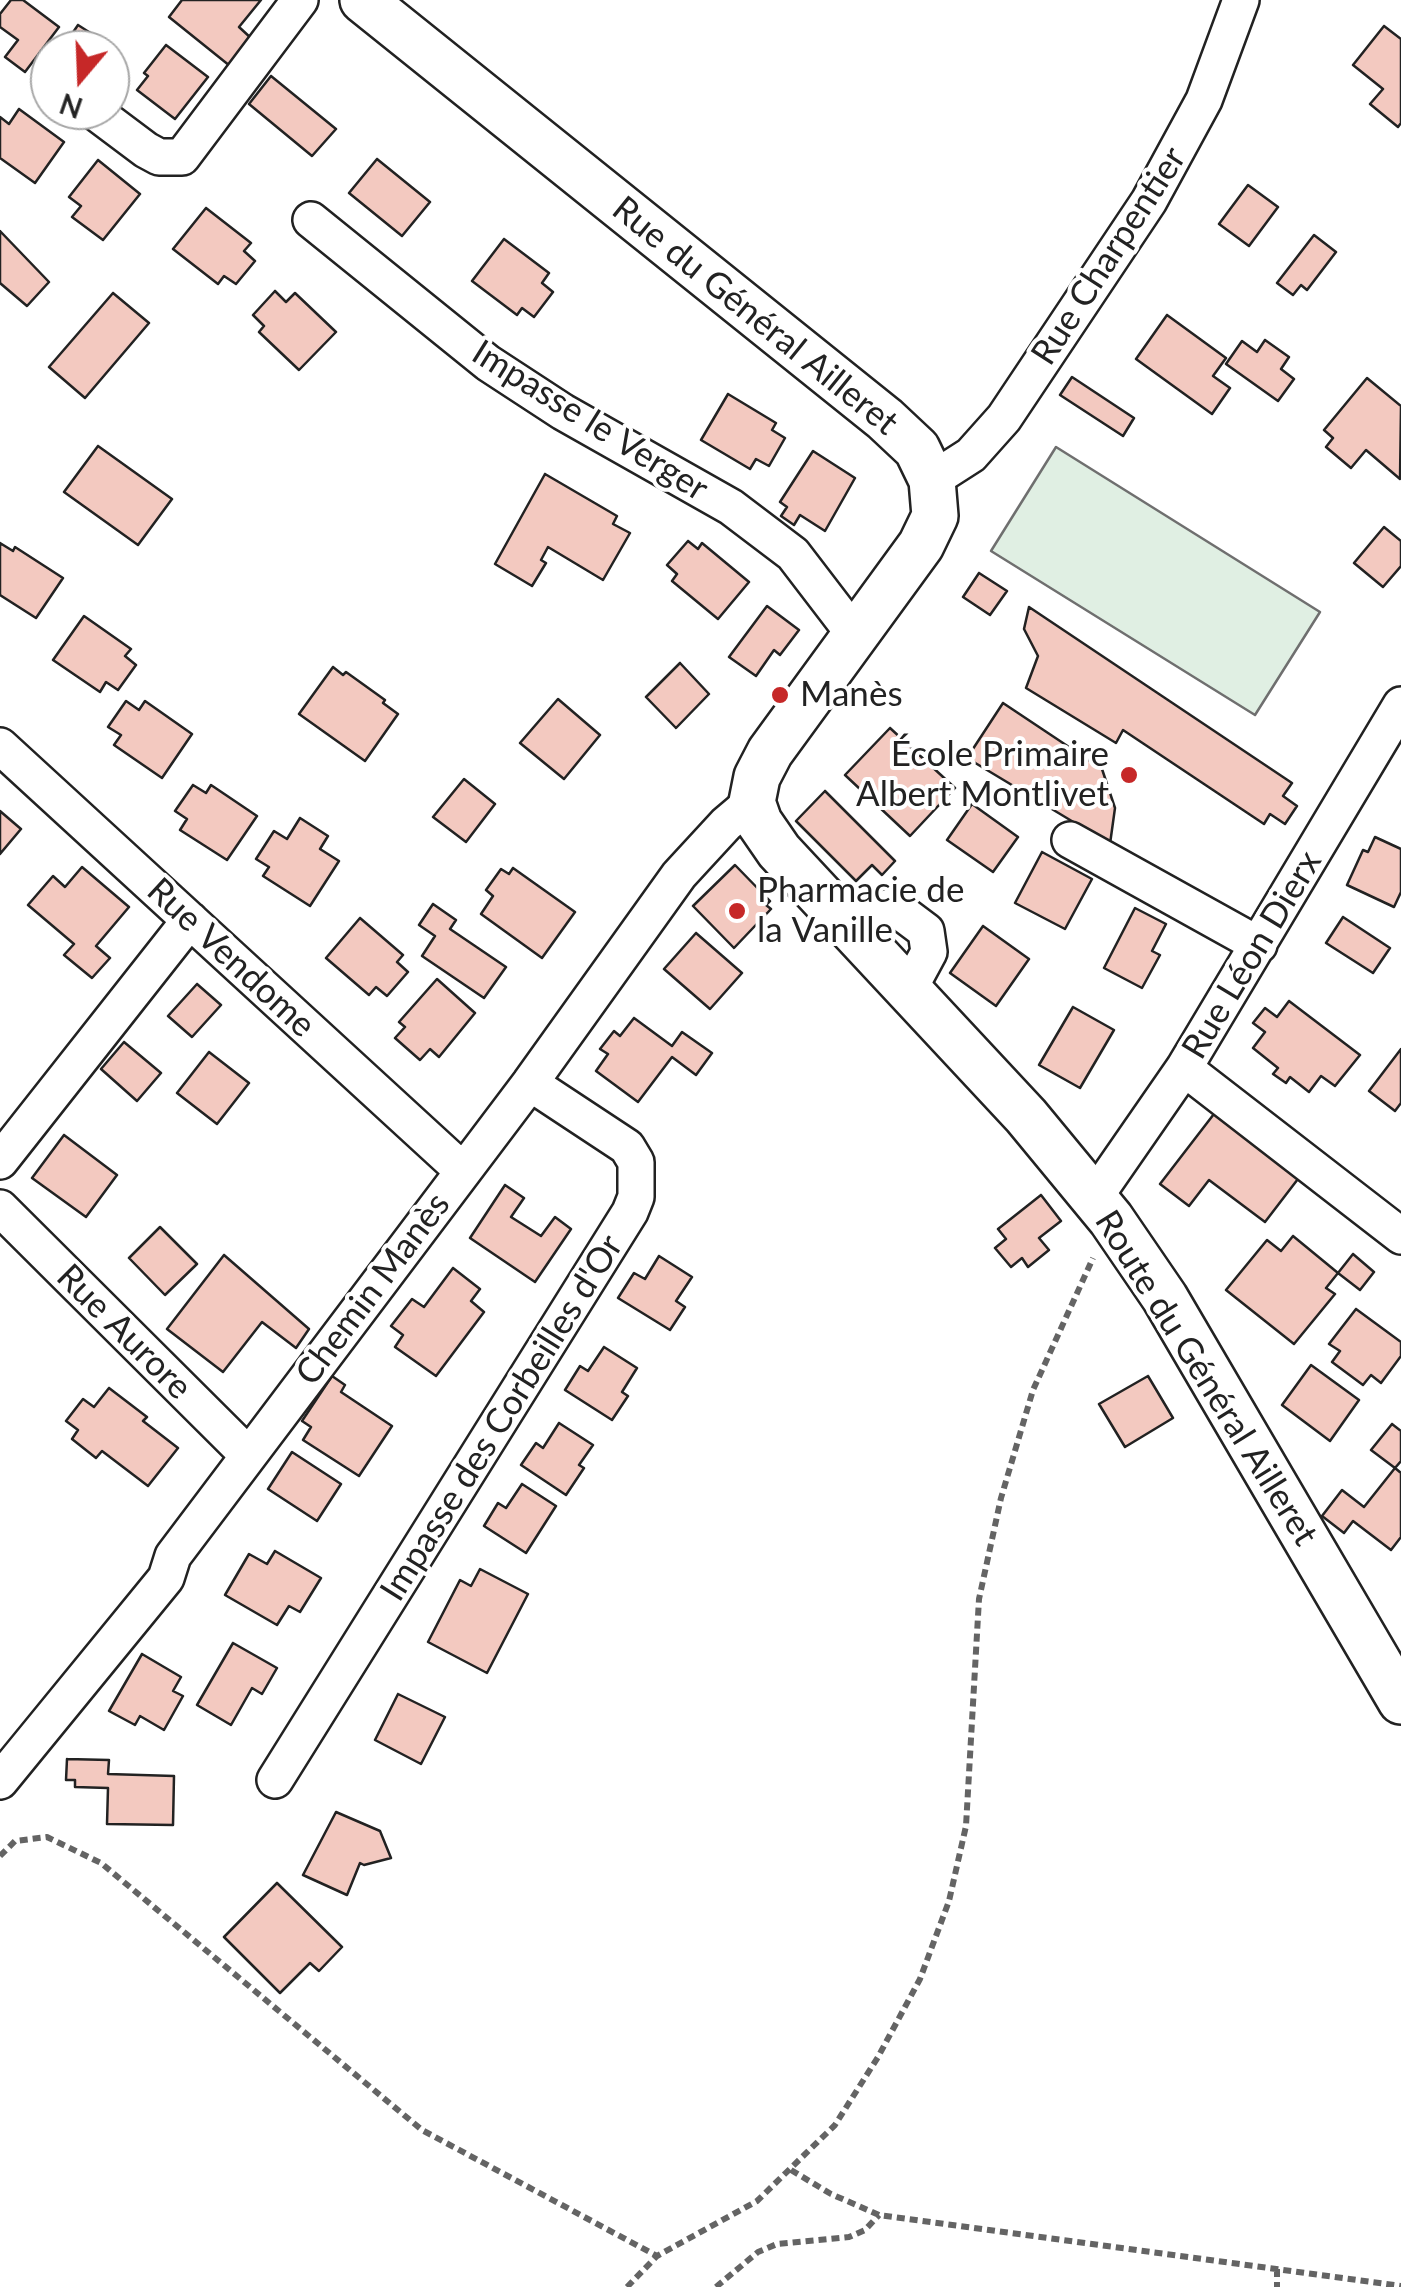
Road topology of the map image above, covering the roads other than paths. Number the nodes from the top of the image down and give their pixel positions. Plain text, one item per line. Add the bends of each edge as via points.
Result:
1 (300, 0) edge
2 (363, 0) edge
3 (1241, 0) edge
4 (120, 130) edge
5 (311, 220) dead end
6 (932, 480) junction
7 (855, 634) junction
8 (1401, 706) edge
9 (0, 746) edge
10 (1389, 757) edge
11 (752, 802) junction
12 (1070, 840) dead end
13 (190, 920) junction
14 (1259, 945) junction
15 (1184, 1068) junction
16 (530, 1083) junction
17 (0, 1161) edge
18 (462, 1170) junction
19 (0, 1208) edge
20 (1102, 1209) junction
21 (1401, 1236) edge
22 (248, 1455) junction
23 (1401, 1701) edge
24 (2, 1764) edge
25 (275, 1780) dead end

1 - 4 street via 182,157 159,157
2 - 6 main road, Rue du Général Ailleret via 884,418 917,449
3 - 6 street, Rue Charpentier via 1204,100 1149,201 1004,418 971,456
5 - 7 street, Impasse le Verger via 488,363 746,518 793,554
6 - 7 main road via 934,516 922,545
7 - 11 main road via 770,752
8 - 10 street, Rue Léon Dierx
9 - 13 street, Rue Vendome
10 - 14 street, Rue Léon Dierx
11 - 16 street, Chemin Manès via 679,874
11 - 20 main road, Route du Général Ailleret via 778,852 1026,1116
12 - 14 street
13 - 17 street
13 - 18 street, Rue Vendome
14 - 15 street, Rue Léon Dierx
15 - 20 street, Rue Léon Dierx
15 - 21 street
16 - 18 street, Chemin Manès
16 - 25 street, Impasse des Corbeilles d'Or via 627,1146 636,1162 636,1197
18 - 22 street, Chemin Manès
19 - 22 street, Rue Aurore
20 - 23 main road, Route du Général Ailleret via 1165,1298
22 - 24 street, Chemin Manès via 173,1556 112,1613

